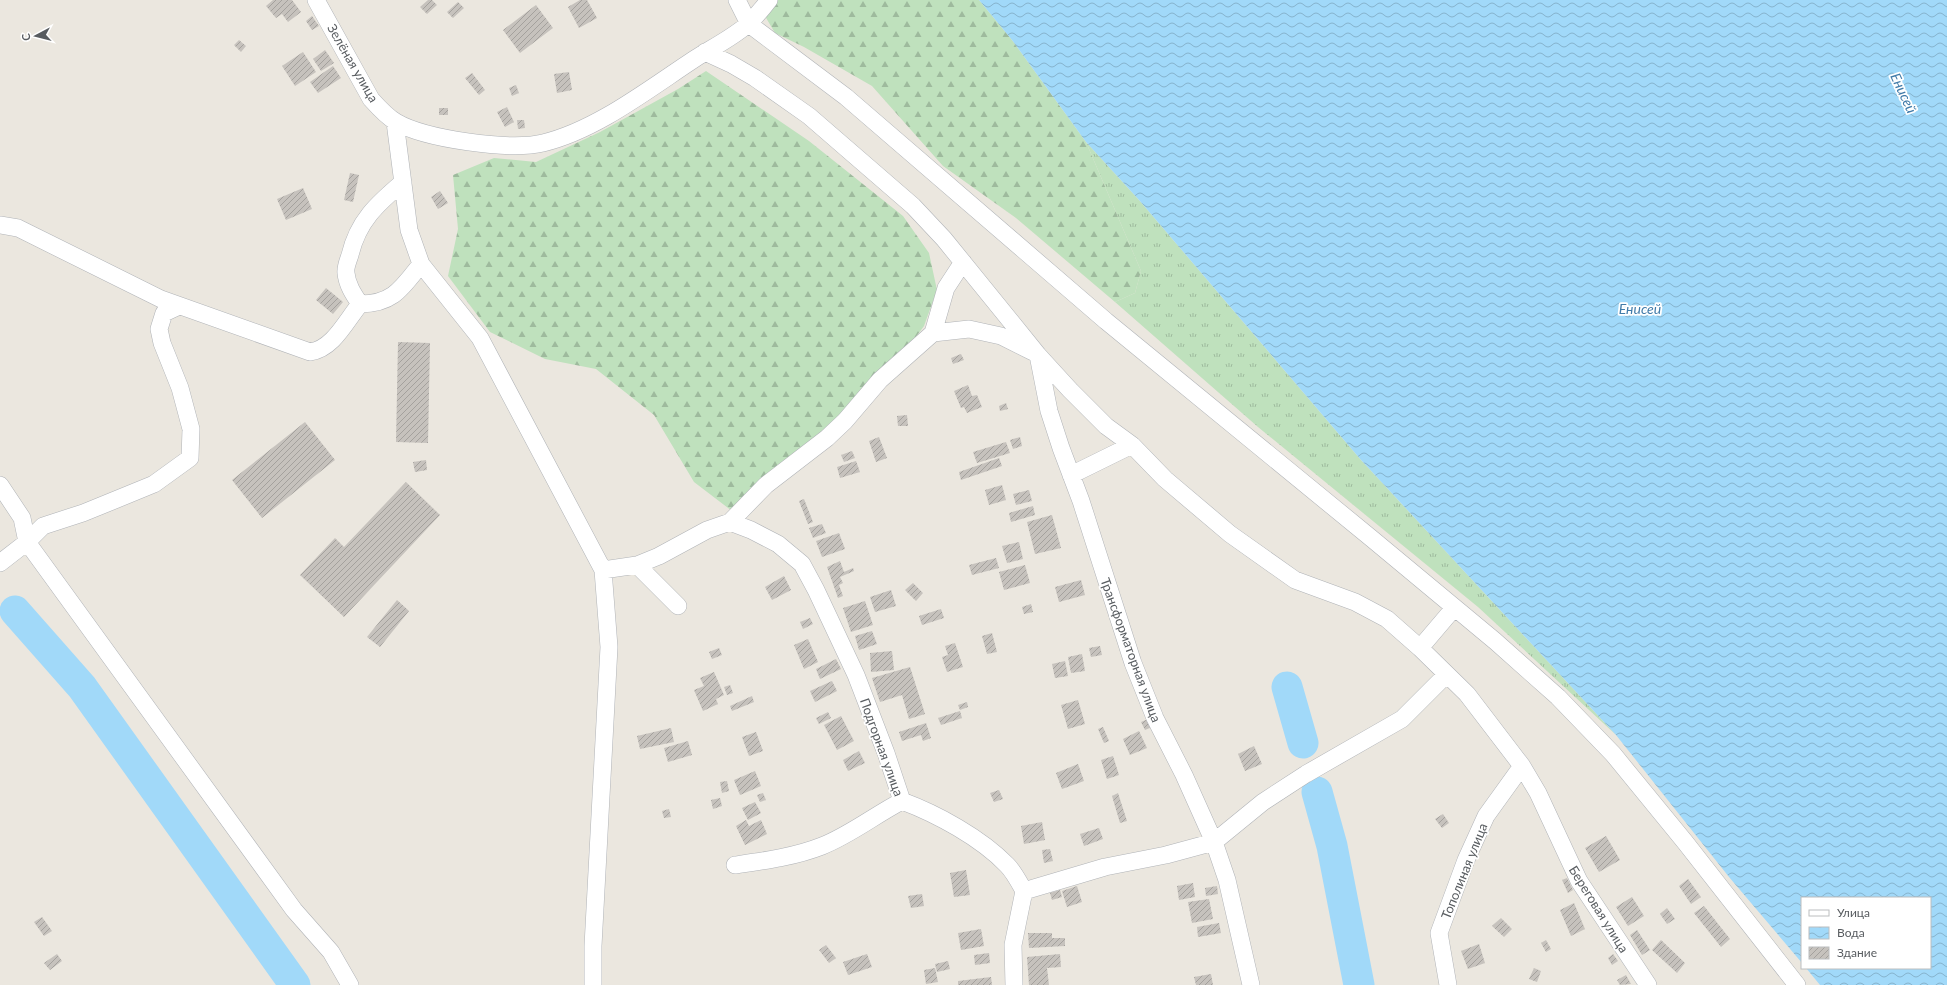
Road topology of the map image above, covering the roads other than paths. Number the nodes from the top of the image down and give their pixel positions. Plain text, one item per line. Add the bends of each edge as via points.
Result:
1 (316, 0) edge
2 (737, 0) edge
3 (769, 0) edge
4 (748, 24) junction
5 (705, 52) junction
6 (395, 122) junction
7 (403, 182) junction
8 (0, 214) edge
9 (0, 226) edge
10 (18, 228) junction
11 (963, 262) junction
12 (421, 264) junction
13 (360, 304) junction
14 (179, 306) junction
15 (933, 333) junction
16 (1038, 355) junction
17 (1132, 445) junction
18 (1071, 475) junction
19 (0, 485) edge
20 (730, 522) junction
21 (27, 542) junction
22 (0, 563) edge
23 (637, 565) junction
24 (603, 570) junction
25 (678, 606) dead end
26 (1454, 608) junction
27 (1420, 648) junction
28 (1446, 675) junction
29 (1522, 766) junction
30 (902, 801) junction
31 (1214, 842) junction
32 (734, 865) dead end
33 (1024, 890) junction
34 (350, 985) edge
35 (593, 985) edge
36 (1014, 985) edge
37 (1251, 985) edge
38 (1448, 985) edge
39 (1648, 985) edge
40 (1797, 985) edge

1 - 6 street, Зелёная улица via 371,99
2 - 4 street
3 - 4 street
4 - 5 street
4 - 26 street via 846,96 1106,321
5 - 6 street via 611,113 543,143 527,146 491,145 428,134
5 - 11 street, Береговая улица via 755,78 809,116 913,206
6 - 7 street
7 - 12 street via 409,230
7 - 13 street via 379,202 360,226 352,247 345,272 351,290
8 - 10 street
9 - 10 street
10 - 14 street
11 - 15 street via 946,288
11 - 16 street, Береговая улица
12 - 13 street via 403,287 390,298 374,304
12 - 24 street via 480,338
13 - 14 street via 328,345 310,352
14 - 21 street via 164,313 159,329 191,428 190,458 154,484 43,526
15 - 16 street via 969,329 1001,336
15 - 20 street via 880,380 846,421 766,485
16 - 17 street, Береговая улица via 1106,426
16 - 18 street, Трансформаторная улица via 1049,411
17 - 18 street
17 - 27 street, Береговая улица via 1166,479 1230,534 1295,580 1355,602 1387,618
18 - 31 street, Трансформаторная улица via 1082,501 1138,677 1154,718 1184,775
19 - 21 street via 22,518
20 - 23 street via 707,530
20 - 30 street, Подгорная улица via 778,544 802,564 856,675
21 - 22 street
21 - 34 street via 294,910 331,952
23 - 24 street
23 - 25 street
24 - 35 street via 609,647
26 - 27 street
26 - 40 street via 1558,697 1613,754
27 - 28 street, Береговая улица
28 - 29 street, Береговая улица via 1467,694
28 - 31 street via 1402,719 1263,802
29 - 38 street, Тополиная улица via 1486,816 1466,860 1439,933
29 - 39 street, Береговая улица via 1538,793 1579,881
30 - 32 street via 862,826 821,846 769,860
30 - 33 street, Подгорная улица via 921,808 973,837 1008,865
31 - 33 street via 1105,867
31 - 37 street, Трансформаторная улица via 1227,880
33 - 36 street via 1013,945

